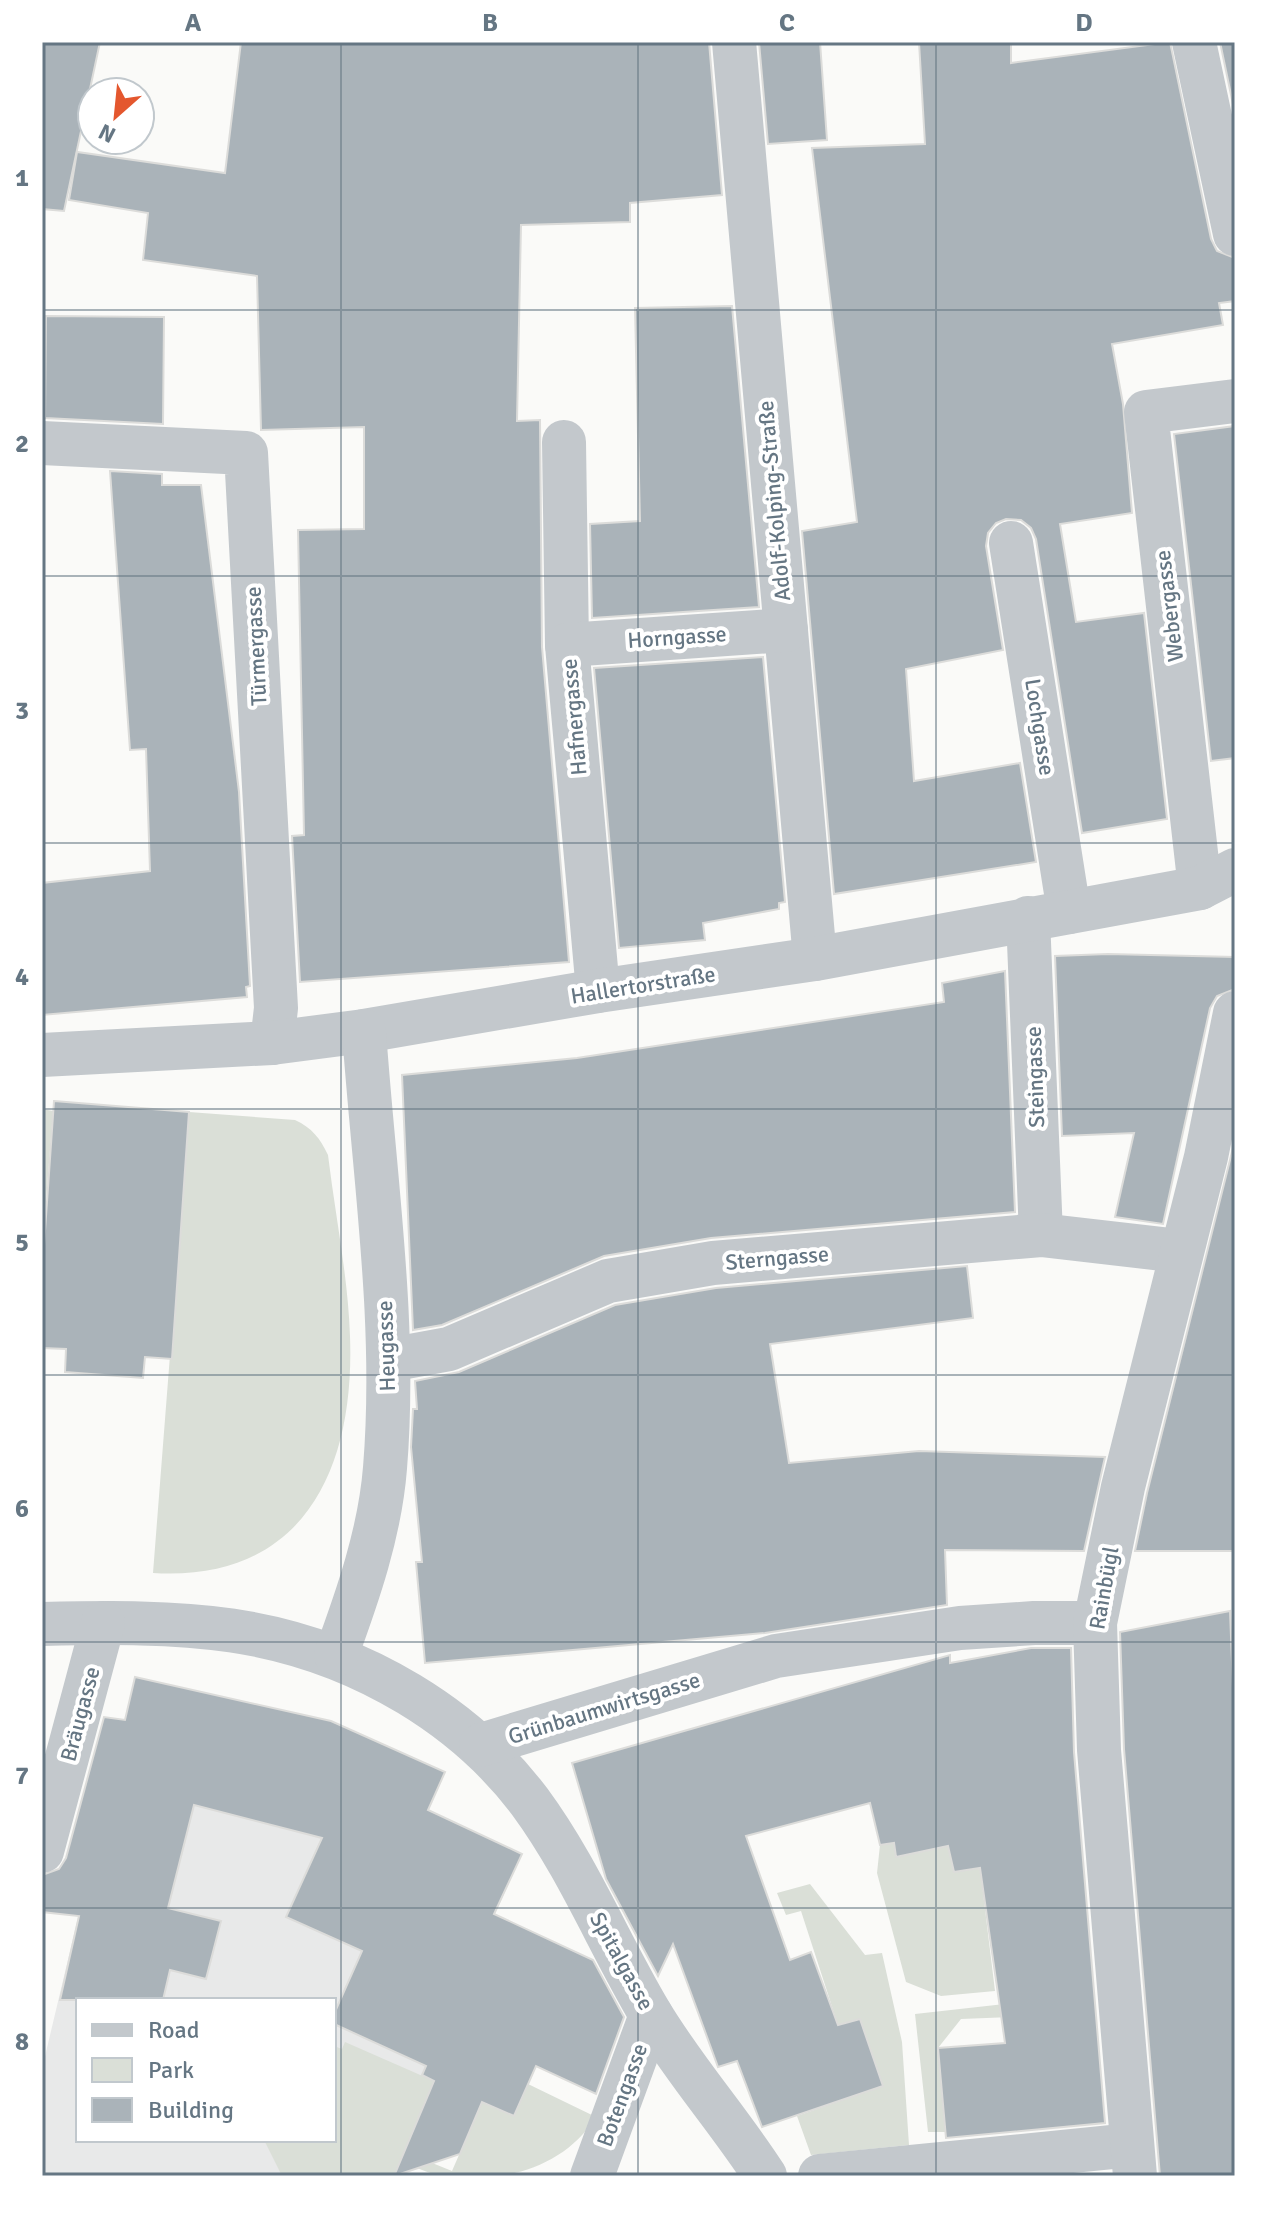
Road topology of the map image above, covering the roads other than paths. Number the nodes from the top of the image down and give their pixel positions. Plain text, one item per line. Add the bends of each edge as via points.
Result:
1 (734, 42) edge
2 (1194, 42) edge
3 (1235, 234) edge
4 (1235, 401) edge
5 (564, 442) dead end
6 (42, 443) edge
7 (1011, 543) dead end
8 (786, 630) junction
9 (567, 645) junction
10 (1218, 879) edge
11 (1049, 915) junction
12 (815, 959) junction
13 (598, 991) junction
14 (1235, 1013) edge
15 (364, 1031) junction
16 (272, 1043) junction
17 (42, 1055) edge
18 (1041, 1235) junction
19 (1180, 1251) junction
20 (389, 1360) junction
21 (42, 1594) edge
22 (103, 1623) junction
23 (1095, 1623) junction
24 (42, 1624) edge
25 (336, 1655) junction
26 (481, 1745) junction
27 (42, 1851) edge
28 (651, 2015) junction
29 (1134, 2160) edge
30 (588, 2169) edge
31 (765, 2176) edge
32 (820, 2176) edge

1 - 8 street, Adolf-Kolping-Straße
2 - 3 street
4 - 10 street, Webergasse via 1146,412
5 - 9 street, Hafnergasse
6 - 16 street, Türmergasse via 246,453 276,1008
7 - 11 street, Lochgasse
8 - 9 street, Horngasse
8 - 12 street, Adolf-Kolping-Straße
9 - 13 street, Hafnergasse
10 - 11 street, Hallertorstraße
11 - 12 street, Hallertorstraße
11 - 18 street, Steingasse
12 - 13 street, Hallertorstraße
13 - 15 street, Hallertorstraße
14 - 19 street, Rainbügl via 1206,1157
15 - 16 street, Hallertorstraße
15 - 20 street, Heugasse
16 - 17 street, Hallertorstraße
18 - 19 street, Sterngasse
18 - 20 street, Sterngasse via 713,1263 608,1281 449,1349
19 - 23 street, Rainbügl
20 - 25 street, Heugasse via 378,1512
21 - 22 street
22 - 24 street, Grünbaumwirtsgasse
22 - 25 street, Grünbaumwirtsgasse via 217,1627
22 - 27 street, Bräugasse
23 - 26 street, Grünbaumwirtsgasse via 960,1628 776,1656
23 - 29 street, Rainbügl via 1102,1796
25 - 26 street, Grünbaumwirtsgasse via 416,1698
26 - 28 street, Spitalgasse via 547,1827
28 - 30 street, Botengasse
28 - 31 street, Spitalgasse
29 - 32 street

